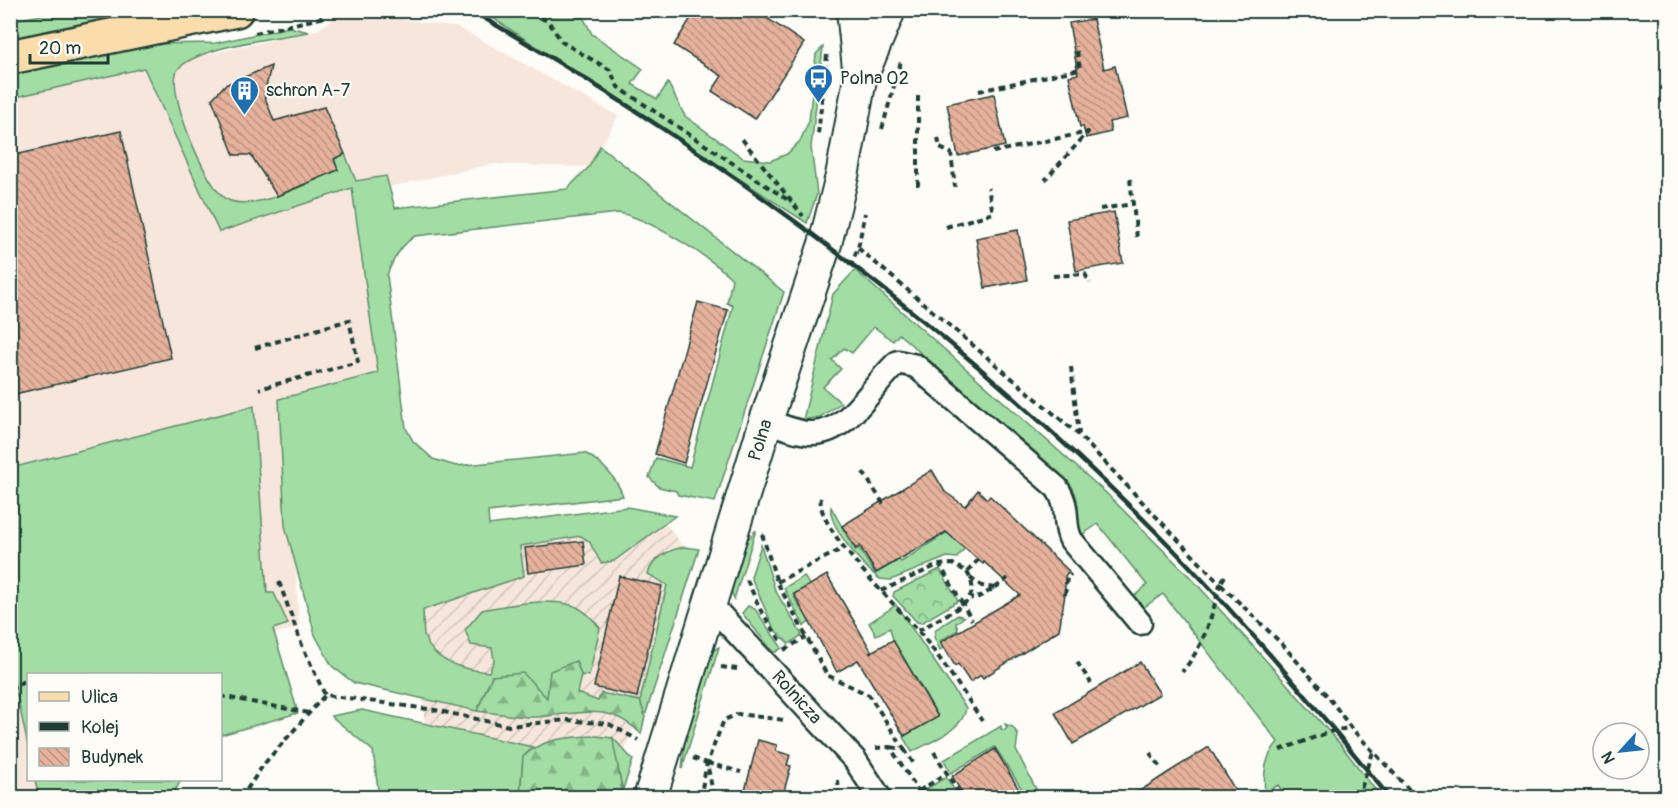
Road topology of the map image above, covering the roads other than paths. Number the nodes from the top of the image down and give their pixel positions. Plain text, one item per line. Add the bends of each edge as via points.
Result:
1 (236, 10) edge
2 (853, 10) edge
3 (889, 10) edge
4 (10, 57) edge
5 (860, 79) junction
6 (766, 421) junction
7 (708, 602) junction
8 (1140, 623) dead end
9 (650, 798) edge
10 (880, 798) edge

1 - 4 main road
2 - 5 street, Polna
3 - 5 street, Polna
5 - 6 street, Polna via 825,244
6 - 7 street, Polna
6 - 8 street via 807,433 828,429 849,415 898,362 916,366 1057,488 1067,507 1071,540
7 - 9 street, Polna via 679,752
7 - 10 street, Rolnicza via 855,760

